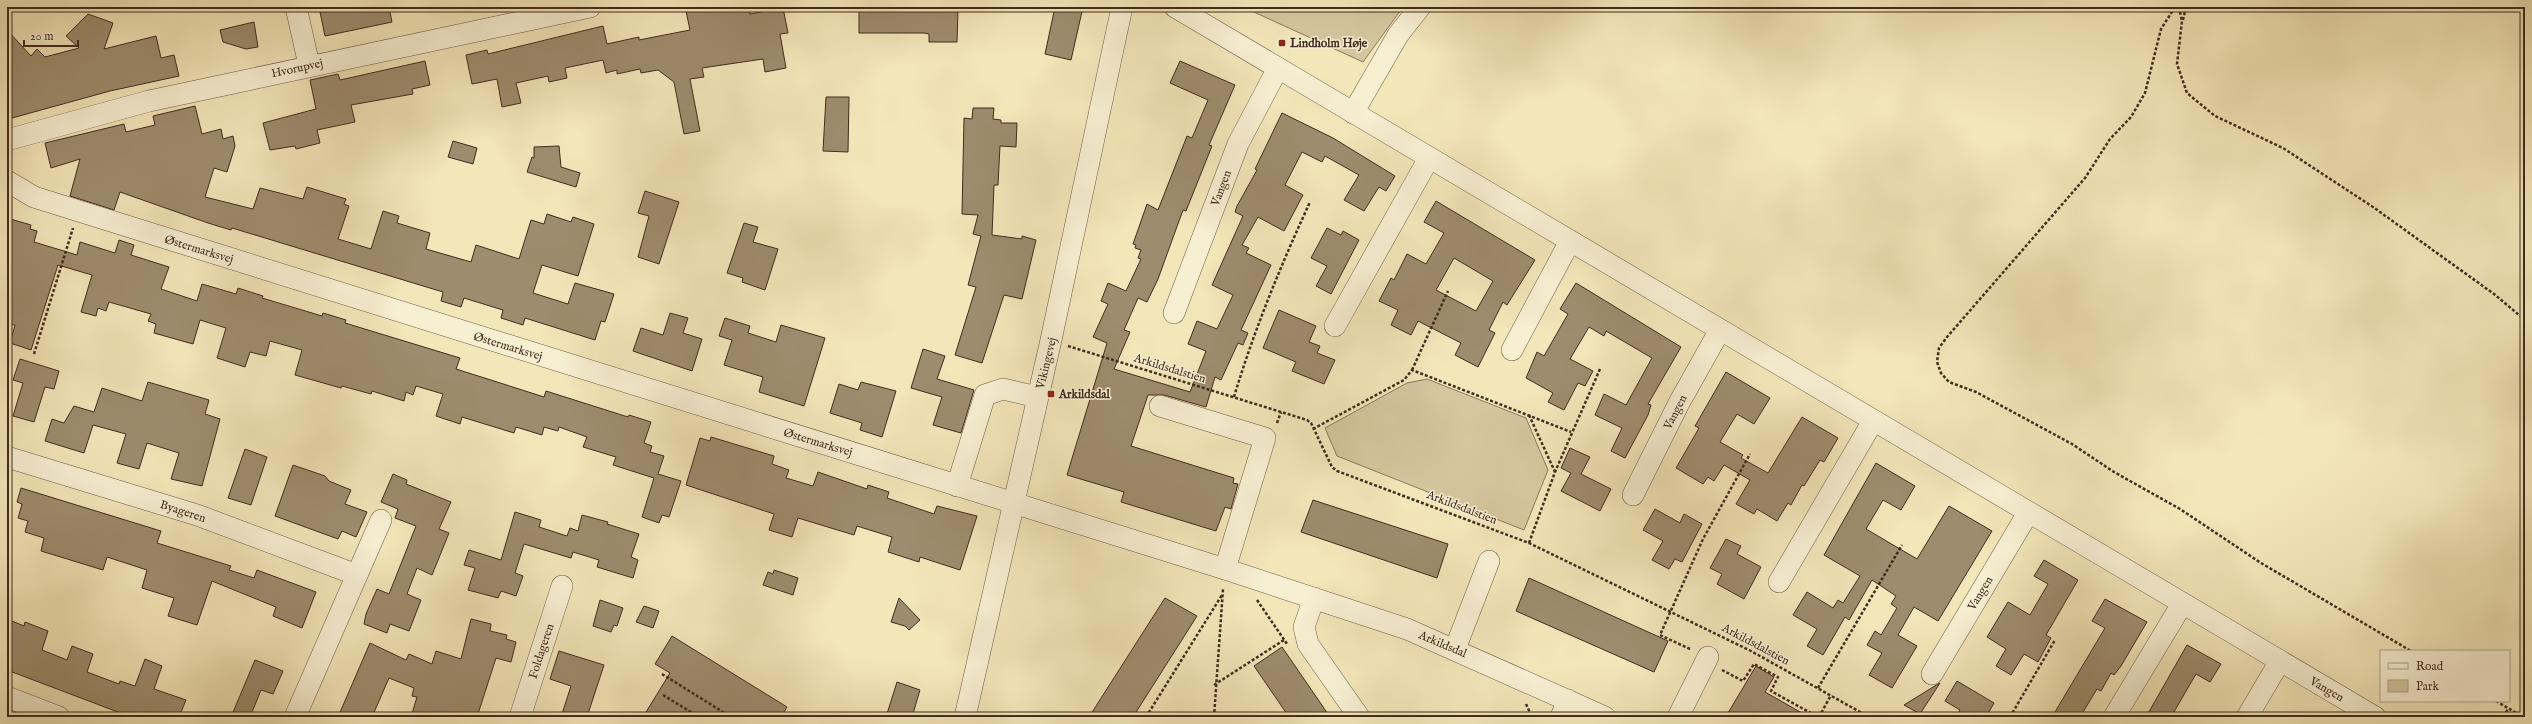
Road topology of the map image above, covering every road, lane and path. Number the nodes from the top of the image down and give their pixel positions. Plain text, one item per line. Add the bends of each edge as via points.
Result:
1 (296, 7) edge
2 (590, 7) edge
3 (1122, 7) edge
4 (1175, 7) edge
5 (1420, 7) edge
6 (2175, 7) edge
7 (2179, 7) edge
8 (2186, 7) edge
9 (2182, 21) junction
10 (309, 65) junction
11 (1278, 68) junction
12 (1353, 113) junction
13 (7, 140) edge
14 (1429, 158) junction
15 (7, 181) edge
16 (1310, 202) dead end
17 (79, 211) junction
18 (1570, 241) junction
19 (1448, 291) dead end
20 (1174, 313) dead end
21 (2525, 320) edge
22 (1335, 326) dead end
23 (1720, 330) junction
24 (1051, 340) junction
25 (1512, 350) dead end
26 (34, 354) dead end
27 (1600, 368) dead end
28 (1412, 370) junction
29 (1037, 397) junction
30 (1234, 398) junction
31 (1160, 406) dead end
32 (1529, 415) junction
33 (1873, 421) junction
34 (1313, 429) junction
35 (1571, 432) junction
36 (1750, 454) dead end
37 (7, 457) edge
38 (1555, 472) junction
39 (958, 486) junction
40 (1633, 495) dead end
41 (1013, 504) junction
42 (2028, 513) junction
43 (381, 520) dead end
44 (1529, 543) junction
45 (1902, 546) dead end
46 (1489, 561) dead end
47 (1225, 569) junction
48 (357, 575) junction
49 (1779, 582) dead end
50 (562, 586) dead end
51 (1222, 594) junction
52 (1314, 598) junction
53 (2182, 604) junction
54 (1670, 610) junction
55 (1284, 640) dead end
56 (2055, 640) dead end
57 (1455, 649) junction
58 (2409, 650) edge
59 (1707, 659) junction
60 (2280, 661) junction
61 (662, 674) dead end
62 (1932, 674) dead end
63 (1214, 686) junction
64 (1818, 688) junction
65 (663, 695) dead end
66 (1831, 695) junction
67 (7, 697) edge
68 (2498, 702) edge
69 (1564, 708) edge
70 (2508, 708) junction
71 (59, 717) edge
72 (295, 717) edge
73 (520, 717) edge
74 (698, 717) edge
75 (731, 717) edge
76 (964, 717) edge
77 (1146, 717) edge
78 (1214, 717) edge
79 (1359, 717) edge
80 (1605, 717) edge
81 (1678, 717) edge
82 (1818, 717) edge
83 (1869, 717) edge
84 (2010, 717) edge
85 (2114, 717) edge
86 (2247, 717) edge
87 (2374, 717) edge
88 (2504, 717) edge
89 (2523, 717) edge

1 - 10 street
2 - 10 street, Hvorupvej
3 - 24 street, Vikingevej
4 - 11 street, Vangen
5 - 12 street via 1398,35
6 - 58 path via 2161,29 2144,94 2131,117 2110,139 2085,178 1947,337 1940,348 1937,362 1941,373 1949,382 1976,392 2072,444 2114,472 2180,509 2261,563
7 - 9 path
8 - 9 path
9 - 21 path via 2177,64 2187,93 2215,116 2283,148 2374,207 2494,294
10 - 13 street, Hvorupvej via 149,101
11 - 12 street, Vangen
11 - 20 street, Vangen via 1238,144
12 - 14 street, Vangen
14 - 18 street, Vangen
14 - 22 street
15 - 17 street, Østermarksvej via 34,197
16 - 30 path via 1285,256 1246,356
17 - 26 path
17 - 39 street, Østermarksvej
18 - 23 street, Vangen
18 - 25 street
19 - 28 path
23 - 33 street, Vangen
23 - 40 street, Vangen via 1679,403
24 - 29 street, Vikingevej
24 - 30 path, Arkildsdalstien
27 - 35 path
28 - 32 path
28 - 34 path via 1404,380
29 - 39 street via 1004,389 985,395
29 - 41 street, Vikingevej
30 - 34 path, Arkildsdalstien via 1307,420
31 - 47 street via 1265,438
32 - 35 path
32 - 38 path
33 - 42 street, Vangen
33 - 49 street
34 - 44 path, Arkildsdalstien via 1332,467 1337,471
35 - 38 path
36 - 54 path via 1703,539
37 - 48 street, Byageren via 197,515
38 - 44 path
39 - 41 street, Østermarksvej
41 - 47 street, Arkildsdal
41 - 76 street, Vikingevej
42 - 53 street, Vangen
42 - 62 street, Vangen
43 - 48 street
44 - 54 path, Arkildsdalstien
45 - 64 path
46 - 57 street
47 - 51 path
47 - 52 street, Arkildsdal
48 - 72 street
50 - 73 street, Foldageren
51 - 63 path
51 - 77 path
52 - 57 street, Arkildsdal via 1407,628
52 - 79 street via 1304,627 1308,644
53 - 60 street, Vangen
53 - 85 street
54 - 59 path via 1660,635
54 - 64 path, Arkildsdalstien
55 - 63 path
56 - 84 path
57 - 69 street, Arkildsdal
59 - 81 street
59 - 82 path via 1743,681 1754,664 1778,677 1771,691
60 - 86 street
60 - 87 street, Vangen
61 - 75 path
63 - 78 path
64 - 66 path, Arkildsdalstien
65 - 74 path
66 - 82 path
66 - 83 path, Arkildsdalstien
67 - 71 street
68 - 70 path
69 - 80 street, Arkildsdal
70 - 88 path
70 - 89 path

